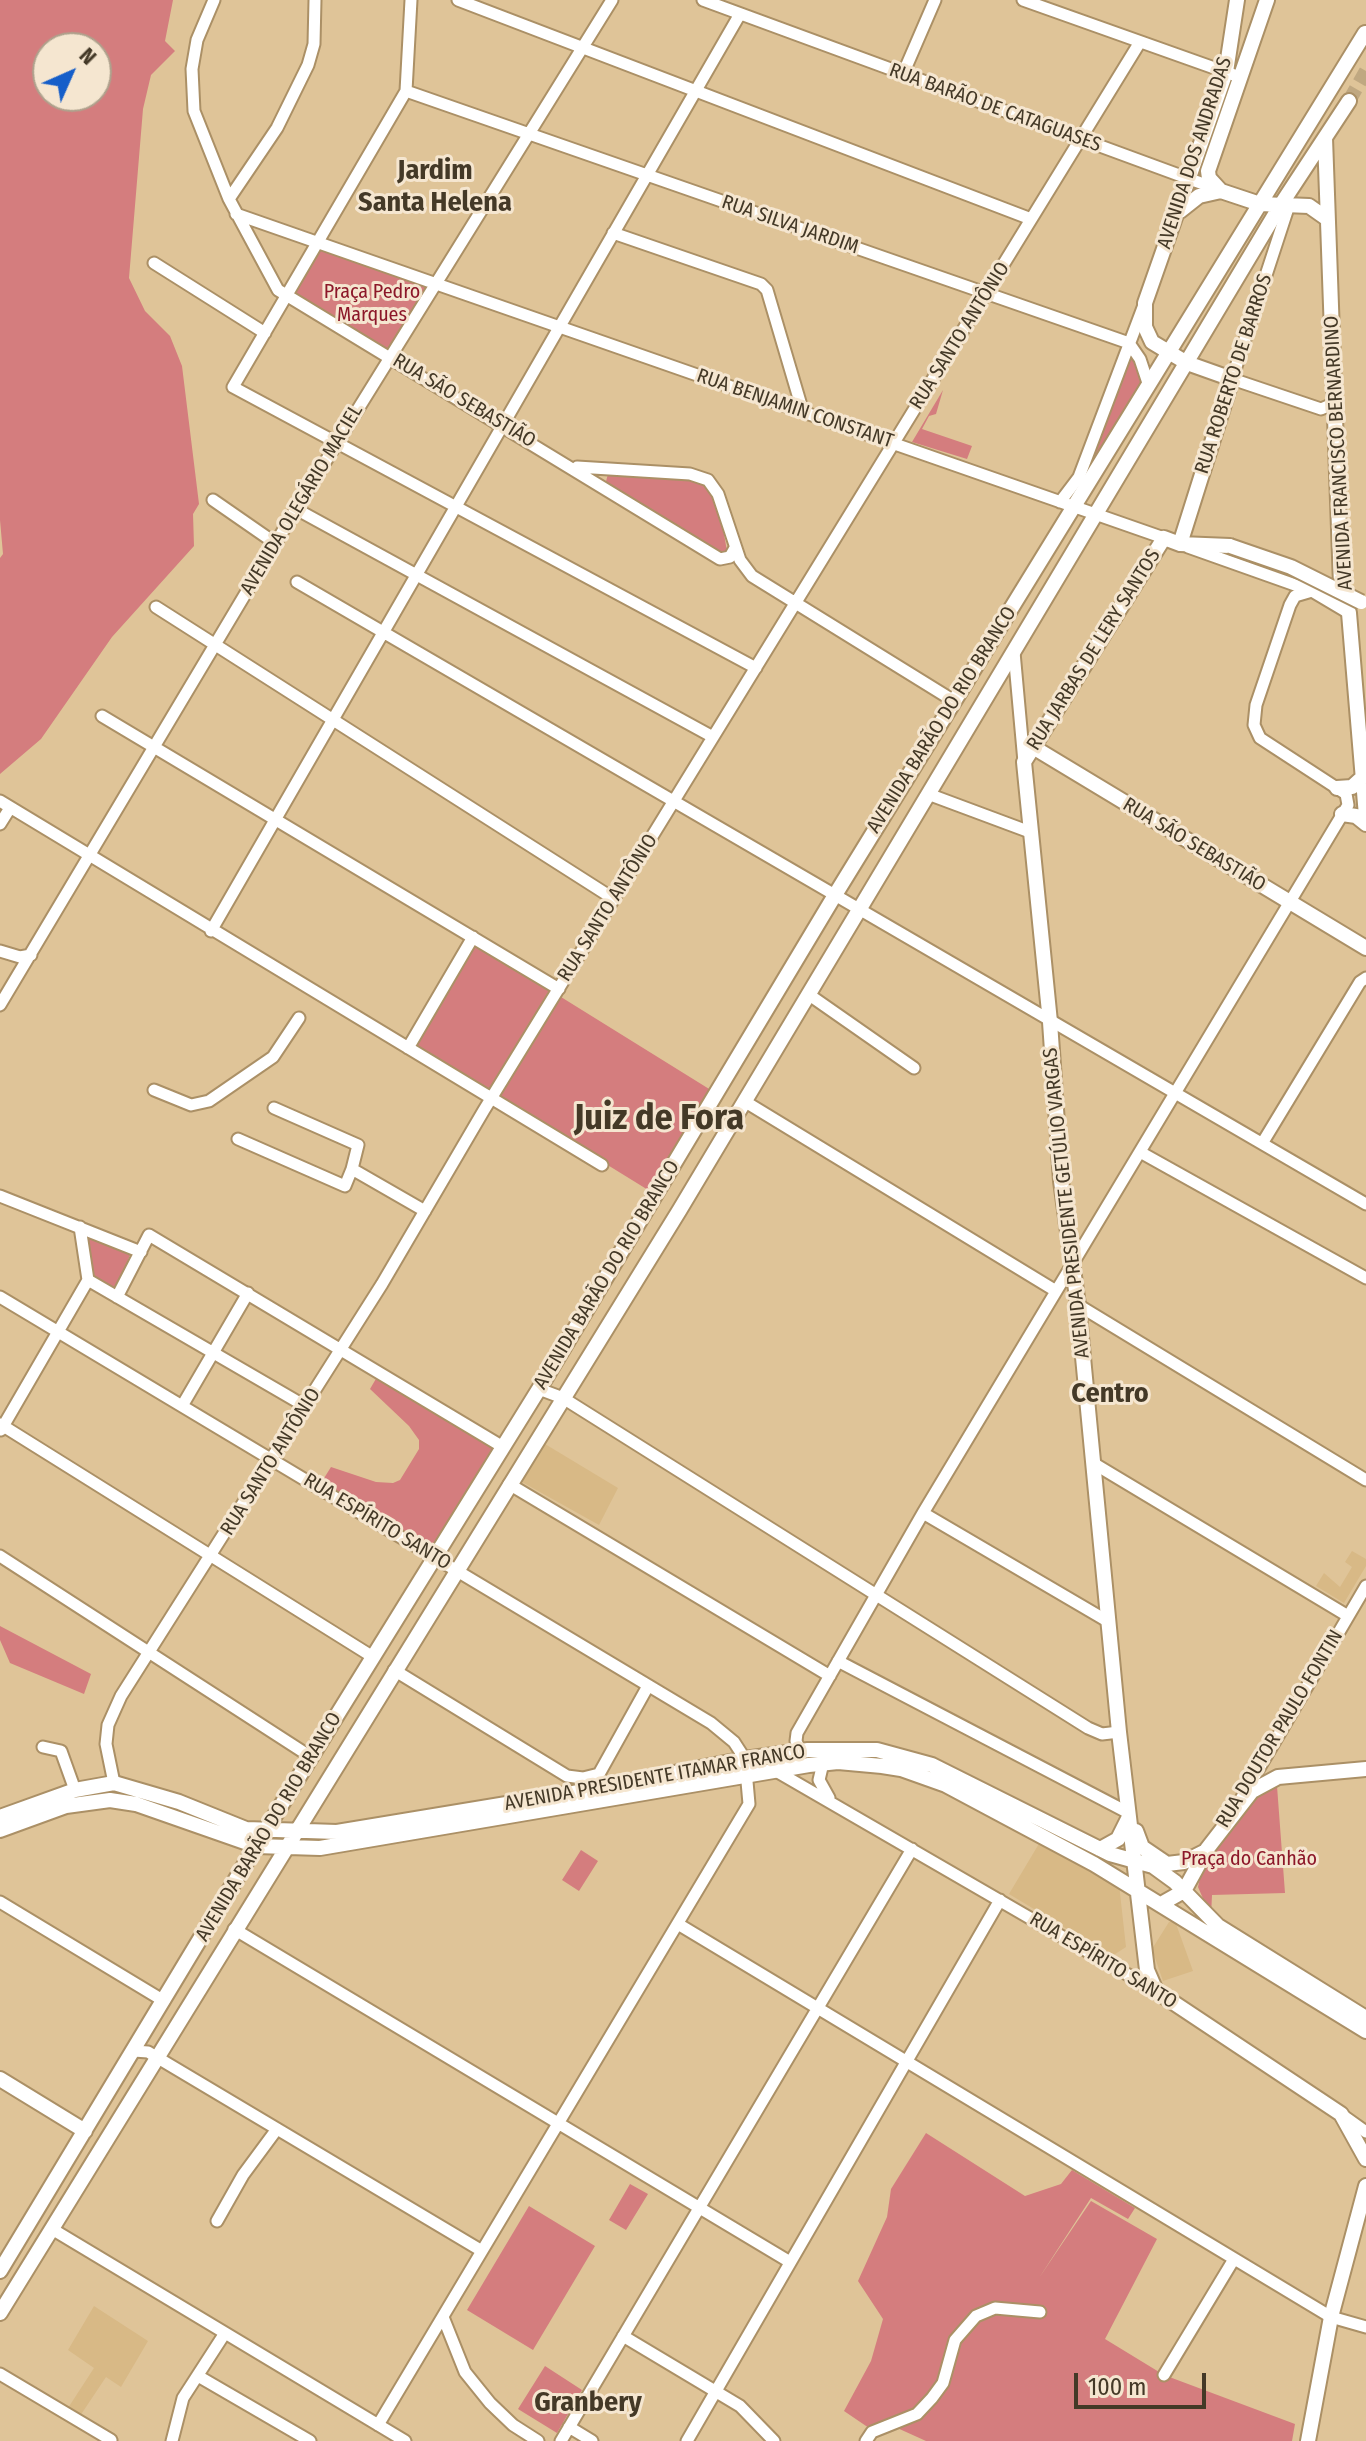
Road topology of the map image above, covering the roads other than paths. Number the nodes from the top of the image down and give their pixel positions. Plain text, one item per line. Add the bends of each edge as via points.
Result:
1 (214, 0) edge
2 (315, 0) edge
3 (411, 0) edge
4 (458, 0) edge
5 (612, 0) edge
6 (703, 0) edge
7 (935, 0) edge
8 (1023, 0) edge
9 (1237, 0) edge
10 (1267, 0) edge
11 (740, 14) junction
12 (1365, 33) edge
13 (1140, 42) junction
14 (582, 48) junction
15 (903, 74) junction
16 (1233, 74) junction
17 (406, 91) junction
18 (695, 91) junction
19 (1349, 101) tunnel mouth
20 (529, 134) junction
21 (1325, 137) junction
22 (1081, 139) junction
23 (647, 175) junction
24 (1189, 179) junction
25 (1221, 191) junction
26 (229, 199) junction
27 (1260, 204) junction
28 (1285, 205) junction
29 (236, 214) junction
30 (1176, 215) junction
31 (1326, 218) junction
32 (1031, 219) junction
33 (613, 233) junction
34 (1272, 233) junction
35 (319, 243) junction
36 (154, 263) dead end
37 (436, 284) junction
38 (986, 293) junction
39 (287, 297) junction
40 (1145, 303) junction
41 (559, 327) junction
42 (265, 333) junction
43 (1129, 343) junction
44 (1168, 353) junction
45 (390, 357) junction
46 (1187, 363) junction
47 (1232, 379) junction
48 (1149, 386) junction
49 (1337, 402) junction
50 (803, 412) junction
51 (503, 424) junction
52 (337, 443) junction
53 (894, 444) junction
54 (572, 467) junction
55 (1340, 477) junction
56 (213, 500) dead end
57 (1067, 504) junction
58 (455, 507) junction
59 (296, 509) junction
60 (1097, 515) junction
61 (1164, 538) junction
62 (275, 543) junction
63 (1180, 544) junction
64 (735, 548) junction
65 (417, 573) junction
66 (297, 582) dead end
67 (1312, 591) junction
68 (795, 603) junction
69 (1364, 603) edge
70 (156, 607) dead end
71 (1349, 613) junction
72 (384, 630) junction
73 (214, 645) junction
74 (1014, 652) junction
75 (756, 668) junction
76 (954, 701) junction
77 (102, 716) dead end
78 (333, 720) junction
79 (713, 737) junction
80 (1028, 744) junction
81 (152, 746) junction
82 (1024, 762) joint
83 (1363, 777) junction
84 (1342, 791) junction
85 (928, 794) junction
86 (675, 800) junction
87 (5, 804) edge
88 (1342, 814) junction
89 (1366, 816) edge
90 (275, 820) junction
91 (0, 824) edge
92 (1366, 824) edge
93 (1030, 832) junction
94 (87, 857) junction
95 (835, 895) junction
96 (614, 899) junction
97 (1289, 903) junction
98 (858, 909) junction
99 (211, 931) junction
100 (473, 937) junction
101 (1366, 948) edge
102 (0, 951) edge
103 (31, 955) junction
104 (1366, 978) edge
105 (559, 989) junction
106 (808, 994) junction
107 (0, 1005) edge
108 (299, 1018) dead end
109 (1050, 1022) junction
110 (408, 1048) junction
111 (914, 1068) dead end
112 (154, 1090) dead end
113 (1175, 1093) junction
114 (492, 1098) junction
115 (744, 1101) junction
116 (274, 1108) dead end
117 (238, 1139) dead end
118 (1263, 1142) junction
119 (1140, 1152) junction
120 (602, 1165) dead end
121 (352, 1169) junction
122 (0, 1196) edge
123 (1366, 1204) edge
124 (425, 1211) junction
125 (80, 1227) junction
126 (141, 1252) junction
127 (1072, 1265) junction
128 (1366, 1278) edge
129 (88, 1280) junction
130 (1056, 1291) junction
131 (248, 1293) junction
132 (0, 1297) edge
133 (117, 1297) junction
134 (1078, 1305) junction
135 (58, 1332) junction
136 (341, 1349) junction
137 (214, 1354) junction
138 (539, 1389) junction
139 (563, 1398) junction
140 (182, 1406) junction
141 (305, 1406) junction
142 (1, 1427) edge
143 (503, 1447) junction
144 (272, 1459) junction
145 (1093, 1463) junction
146 (1366, 1480) edge
147 (509, 1484) junction
148 (923, 1513) junction
149 (0, 1556) edge
150 (212, 1557) junction
151 (436, 1557) junction
152 (456, 1570) junction
153 (1366, 1586) edge
154 (877, 1595) junction
155 (1348, 1616) junction
156 (1109, 1622) junction
157 (150, 1653) junction
158 (373, 1657) junction
159 (838, 1661) junction
160 (394, 1670) junction
161 (830, 1676) junction
162 (648, 1686) junction
163 (1119, 1732) junction
164 (43, 1747) dead end
165 (800, 1751) junction
166 (311, 1757) junction
167 (745, 1759) junction
168 (823, 1763) junction
169 (1366, 1769) edge
170 (776, 1771) junction
171 (567, 1776) junction
172 (748, 1776) junction
173 (602, 1780) junction
174 (114, 1783) junction
175 (75, 1790) junction
176 (567, 1794) junction
177 (832, 1802) junction
178 (1238, 1805) junction
179 (44, 1812) junction
180 (1129, 1815) junction
181 (0, 1817) edge
182 (301, 1819) junction
183 (0, 1830) edge
184 (265, 1832) junction
185 (293, 1833) junction
186 (316, 1833) junction
187 (256, 1846) junction
188 (284, 1847) junction
189 (912, 1849) junction
190 (1100, 1849) junction
191 (1207, 1849) junction
192 (1133, 1859) junction
193 (1137, 1890) junction
194 (1184, 1891) junction
195 (1000, 1900) junction
196 (0, 1902) edge
197 (1161, 1904) junction
198 (678, 1924) junction
199 (234, 1929) junction
200 (1156, 1991) junction
201 (164, 2001) junction
202 (818, 2008) junction
203 (1346, 2012) junction
204 (1366, 2018) edge
205 (1366, 2031) edge
206 (134, 2051) junction
207 (156, 2057) junction
208 (906, 2062) junction
209 (0, 2079) edge
210 (1341, 2114) junction
211 (557, 2126) junction
212 (277, 2129) junction
213 (85, 2131) junction
214 (1366, 2132) edge
215 (1366, 2159) edge
216 (1366, 2186) edge
217 (698, 2210) junction
218 (217, 2221) dead end
219 (52, 2229) junction
220 (482, 2251) junction
221 (1234, 2259) junction
222 (790, 2262) junction
223 (0, 2271) edge
224 (1040, 2312) dead end
225 (0, 2313) edge
226 (443, 2317) junction
227 (1331, 2317) junction
228 (1366, 2327) edge
229 (225, 2333) junction
230 (623, 2336) junction
231 (0, 2374) edge
232 (1164, 2375) dead end
233 (198, 2376) junction
234 (717, 2390) junction
235 (378, 2425) junction
236 (569, 2427) junction
237 (872, 2438) edge
238 (111, 2440) edge
239 (172, 2441) edge
240 (310, 2441) edge
241 (405, 2441) edge
242 (538, 2441) edge
243 (561, 2441) edge
244 (592, 2441) edge
245 (687, 2441) edge
246 (774, 2441) edge
247 (1308, 2441) edge

1 - 26 street, RUA SÃO SEBASTIÃO via 195,54 194,111
2 - 26 street via 308,65 277,128
3 - 17 street
4 - 14 street
5 - 14 street, AVENIDA OLEGÁRIO MACIEL
6 - 11 street, RUA BARÃO DE CATAGUASES
7 - 15 street
8 - 13 street
9 - 16 main road, AVENIDA DOS ANDRADAS
10 - 16 main road, AVENIDA DOS ANDRADAS
11 - 15 street, RUA BARÃO DE CATAGUASES
11 - 18 street
12 - 27 main road, AVENIDA BARÃO DO RIO BRANCO
13 - 16 street
13 - 22 street, RUA SANTO ANTÔNIO
14 - 18 street
14 - 20 street, AVENIDA OLEGÁRIO MACIEL
15 - 22 street, RUA BARÃO DE CATAGUASES
16 - 24 main road, AVENIDA DOS ANDRADAS
16 - 25 main road, AVENIDA DOS ANDRADAS via 1208,171
17 - 20 street, RUA SILVA JARDIM
17 - 35 street
18 - 23 street
18 - 32 street
19 - 21 main road, AVENIDA BARÃO DO RIO BRANCO
20 - 23 street, RUA SILVA JARDIM
20 - 37 street, AVENIDA OLEGÁRIO MACIEL
21 - 28 main road, AVENIDA BARÃO DO RIO BRANCO
21 - 31 main road, AVENIDA FRANCISCO BERNARDINO
22 - 24 street, RUA BARÃO DE CATAGUASES
22 - 32 street, RUA SANTO ANTÔNIO
23 - 33 street
23 - 38 street, RUA SILVA JARDIM
24 - 25 street, RUA BARÃO DE CATAGUASES
24 - 30 main road, AVENIDA DOS ANDRADAS
25 - 27 main road, RUA BARÃO DE CATAGUASES
25 - 30 main road via 1195,197
26 - 29 street, RUA SÃO SEBASTIÃO
27 - 28 main road, RUA BARÃO DE CATAGUASES
27 - 44 main road, AVENIDA BARÃO DO RIO BRANCO
28 - 31 main road, RUA BARÃO DE CATAGUASES via 1309,206
28 - 34 main road, AVENIDA BARÃO DO RIO BRANCO
29 - 35 street, RUA BENJAMIN CONSTANT
29 - 39 street, RUA SÃO SEBASTIÃO via 270,279
30 - 40 main road, AVENIDA DOS ANDRADAS
31 - 49 main road, AVENIDA FRANCISCO BERNARDINO
32 - 38 street, RUA SANTO ANTÔNIO
33 - 41 street
33 - 50 street via 761,284
34 - 46 main road, AVENIDA BARÃO DO RIO BRANCO
34 - 47 street, RUA ROBERTO DE BARROS
35 - 37 street, RUA BENJAMIN CONSTANT
35 - 39 street
36 - 42 street
37 - 41 street, RUA BENJAMIN CONSTANT
37 - 45 street, AVENIDA OLEGÁRIO MACIEL
38 - 43 street, RUA SILVA JARDIM
38 - 53 street, RUA SANTO ANTÔNIO
39 - 42 street
39 - 45 street, RUA SÃO SEBASTIÃO
40 - 43 street, AVENIDA DOS ANDRADAS
40 - 44 main road via 1148,335
41 - 50 street, RUA BENJAMIN CONSTANT
41 - 51 street
42 - 52 street via 233,387
43 - 48 street
43 - 57 street, AVENIDA DOS ANDRADAS
44 - 46 main road
44 - 48 main road, AVENIDA BARÃO DO RIO BRANCO
45 - 51 street, RUA SÃO SEBASTIÃO
45 - 52 street, AVENIDA OLEGÁRIO MACIEL
46 - 47 main road
46 - 60 main road, AVENIDA BARÃO DO RIO BRANCO
47 - 49 street via 1321,409
47 - 63 main road, RUA ROBERTO DE BARROS
48 - 57 main road, AVENIDA BARÃO DO RIO BRANCO
49 - 55 main road, AVENIDA FRANCISCO BERNARDINO
50 - 53 street, RUA BENJAMIN CONSTANT
51 - 54 street, RUA SÃO SEBASTIÃO
51 - 58 street
52 - 58 street
52 - 59 street, AVENIDA OLEGÁRIO MACIEL
53 - 57 street, RUA BENJAMIN CONSTANT
53 - 68 street, RUA SANTO ANTÔNIO
54 - 64 street, RUA SÃO SEBASTIÃO via 720,559 730,557
54 - 64 street via 690,474 708,480 718,494
55 - 69 main road via 1350,585
55 - 71 main road, AVENIDA FRANCISCO BERNARDINO via 1341,585
56 - 62 street
57 - 60 street, RUA BENJAMIN CONSTANT
57 - 76 main road, AVENIDA BARÃO DO RIO BRANCO
58 - 65 street
58 - 75 street
59 - 62 street, AVENIDA OLEGÁRIO MACIEL
59 - 65 street
60 - 61 street, RUA BENJAMIN CONSTANT
60 - 74 main road, AVENIDA BARÃO DO RIO BRANCO
61 - 63 main road, RUA BENJAMIN CONSTANT
61 - 80 main road, RUA JARBAS DE LERY SANTOS
62 - 73 street, AVENIDA OLEGÁRIO MACIEL
63 - 67 street, RUA BENJAMIN CONSTANT
63 - 69 main road, bridge via 1230,546 1291,567
64 - 68 street via 752,576
65 - 72 street
65 - 79 street
66 - 72 street
67 - 71 street, RUA BENJAMIN CONSTANT
67 - 84 street via 1295,596 1290,605 1254,725 1260,738
68 - 75 street, RUA SANTO ANTÔNIO
68 - 76 street
70 - 73 street
71 - 83 main road, AVENIDA FRANCISCO BERNARDINO
72 - 78 street
72 - 86 street
73 - 78 street
73 - 81 street, AVENIDA OLEGÁRIO MACIEL
74 - 80 street
74 - 85 main road, AVENIDA BARÃO DO RIO BRANCO
75 - 79 street, RUA SANTO ANTÔNIO
76 - 95 main road, AVENIDA BARÃO DO RIO BRANCO
77 - 81 street
78 - 90 street
78 - 96 street
79 - 86 street, RUA SANTO ANTÔNIO
80 - 82 main road, RUA JARBAS DE LERY SANTOS
80 - 97 main road, RUA SÃO SEBASTIÃO
81 - 90 street
81 - 94 street, AVENIDA OLEGÁRIO MACIEL
82 - 93 main road, AVENIDA PRESIDENTE GETÚLIO VARGAS
83 - 84 main road
83 - 89 main road, AVENIDA FRANCISCO BERNARDINO
84 - 88 street via 1348,805
85 - 93 street
85 - 98 main road, AVENIDA BARÃO DO RIO BRANCO
86 - 95 street
86 - 96 street, RUA SANTO ANTÔNIO
87 - 91 street
87 - 94 street
88 - 92 main road
88 - 97 street
90 - 99 street
90 - 100 street
93 - 109 main road, AVENIDA PRESIDENTE GETÚLIO VARGAS
94 - 99 street
94 - 103 street, AVENIDA OLEGÁRIO MACIEL
95 - 98 street
95 - 138 main road, AVENIDA BARÃO DO RIO BRANCO
96 - 105 street, RUA SANTO ANTÔNIO
97 - 101 main road, RUA SÃO SEBASTIÃO
97 - 113 street
98 - 106 main road, AVENIDA BARÃO DO RIO BRANCO
98 - 109 street
99 - 110 street
100 - 105 street
100 - 110 street
102 - 103 street
103 - 107 street, AVENIDA OLEGÁRIO MACIEL
104 - 118 street
105 - 114 street, RUA SANTO ANTÔNIO
106 - 111 street
106 - 115 main road, AVENIDA BARÃO DO RIO BRANCO
108 - 112 street via 273,1057 209,1101 191,1105
109 - 113 street
109 - 127 main road, AVENIDA PRESIDENTE GETÚLIO VARGAS
110 - 114 street
113 - 118 street
113 - 119 street
114 - 120 street
114 - 124 street, RUA SANTO ANTÔNIO
115 - 130 street
115 - 139 main road, AVENIDA BARÃO DO RIO BRANCO
116 - 121 street via 358,1145
117 - 121 street via 345,1186
118 - 123 street
119 - 127 street
119 - 128 street
121 - 124 street
122 - 125 street
124 - 136 street, RUA SANTO ANTÔNIO
125 - 126 street
125 - 129 street
126 - 131 street via 149,1235
126 - 133 street
127 - 130 street
127 - 134 main road, AVENIDA PRESIDENTE GETÚLIO VARGAS
129 - 133 street
129 - 135 street
130 - 148 street
131 - 136 street
131 - 137 street
132 - 135 street, RUA ESPÍRITO SANTO
133 - 137 street
134 - 145 main road, AVENIDA PRESIDENTE GETÚLIO VARGAS
134 - 146 street
135 - 140 street, RUA ESPÍRITO SANTO
135 - 142 street
136 - 141 street, RUA SANTO ANTÔNIO
136 - 143 street
137 - 140 street
137 - 141 street
138 - 139 street
138 - 143 main road, AVENIDA BARÃO DO RIO BRANCO
139 - 147 main road, AVENIDA BARÃO DO RIO BRANCO
139 - 154 street
140 - 144 street, RUA ESPÍRITO SANTO
141 - 144 street, RUA SANTO ANTÔNIO
142 - 150 street
143 - 151 main road, AVENIDA BARÃO DO RIO BRANCO
144 - 150 street, RUA SANTO ANTÔNIO
144 - 151 street, RUA ESPÍRITO SANTO
145 - 155 street
145 - 156 main road, AVENIDA PRESIDENTE GETÚLIO VARGAS
147 - 152 main road, AVENIDA BARÃO DO RIO BRANCO
147 - 161 street
148 - 154 street
148 - 156 street
149 - 157 street
150 - 157 street, RUA SANTO ANTÔNIO
150 - 158 street
151 - 152 street, RUA ESPÍRITO SANTO
151 - 158 main road, AVENIDA BARÃO DO RIO BRANCO
152 - 160 main road, AVENIDA BARÃO DO RIO BRANCO
152 - 162 street, RUA ESPÍRITO SANTO
153 - 155 street, RUA DOUTOR PAULO FONTIN
154 - 159 street
154 - 163 street via 1088,1728 1102,1734
155 - 178 street, RUA DOUTOR PAULO FONTIN
156 - 163 main road, AVENIDA PRESIDENTE GETÚLIO VARGAS
157 - 166 street
157 - 174 street, RUA SANTO ANTÔNIO via 108,1725
158 - 166 main road, AVENIDA BARÃO DO RIO BRANCO
159 - 161 street
159 - 180 street
160 - 171 street
160 - 182 main road, AVENIDA BARÃO DO RIO BRANCO
161 - 165 street via 797,1733
162 - 167 street, RUA ESPÍRITO SANTO via 720,1729
162 - 173 street
163 - 180 main road, AVENIDA PRESIDENTE GETÚLIO VARGAS
164 - 175 street via 61,1751
165 - 167 main road, AVENIDA PRESIDENTE ITAMAR FRANCO
165 - 190 main road, AVENIDA PRESIDENTE ITAMAR FRANCO via 877,1750 914,1759
166 - 184 main road, AVENIDA BARÃO DO RIO BRANCO
167 - 172 street
167 - 173 main road, AVENIDA PRESIDENTE ITAMAR FRANCO
168 - 170 main road, AVENIDA PRESIDENTE ITAMAR FRANCO
168 - 177 street via 819,1780
168 - 193 main road, AVENIDA PRESIDENTE ITAMAR FRANCO via 892,1767 933,1780
169 - 178 main road via 1278,1777
170 - 172 main road, AVENIDA PRESIDENTE ITAMAR FRANCO
170 - 177 street, RUA ESPÍRITO SANTO
171 - 173 street
171 - 176 street
172 - 188 main road, AVENIDA PRESIDENTE ITAMAR FRANCO via 342,1846
172 - 198 street via 749,1804
173 - 176 main road, AVENIDA PRESIDENTE ITAMAR FRANCO
174 - 175 main road, AVENIDA PRESIDENTE ITAMAR FRANCO
174 - 179 main road via 107,1791 52,1805
174 - 184 main road, AVENIDA PRESIDENTE ITAMAR FRANCO
175 - 181 main road, AVENIDA PRESIDENTE ITAMAR FRANCO
176 - 186 main road, AVENIDA PRESIDENTE ITAMAR FRANCO
177 - 189 street, RUA ESPÍRITO SANTO
178 - 191 main road, RUA DOUTOR PAULO FONTIN
179 - 183 main road, AVENIDA PRESIDENTE ITAMAR FRANCO
179 - 187 main road, AVENIDA PRESIDENTE ITAMAR FRANCO via 89,1801 123,1801
180 - 190 main road via 1118,1839
180 - 191 main road via 1142,1847 1167,1864 1193,1859
180 - 192 main road, AVENIDA PRESIDENTE GETÚLIO VARGAS
182 - 185 main road, AVENIDA BARÃO DO RIO BRANCO
182 - 186 main road
184 - 185 main road, AVENIDA PRESIDENTE ITAMAR FRANCO
184 - 187 main road, AVENIDA BARÃO DO RIO BRANCO
185 - 186 main road, AVENIDA PRESIDENTE ITAMAR FRANCO
185 - 188 main road, AVENIDA BARÃO DO RIO BRANCO
187 - 188 main road, AVENIDA PRESIDENTE ITAMAR FRANCO
187 - 201 main road, AVENIDA BARÃO DO RIO BRANCO
188 - 199 main road, AVENIDA BARÃO DO RIO BRANCO
189 - 195 street, RUA ESPÍRITO SANTO
189 - 202 street
190 - 192 main road, AVENIDA PRESIDENTE ITAMAR FRANCO
191 - 194 main road, RUA DOUTOR PAULO FONTIN
192 - 193 main road, AVENIDA PRESIDENTE GETÚLIO VARGAS
192 - 194 main road, AVENIDA PRESIDENTE ITAMAR FRANCO via 1164,1872
193 - 197 main road, AVENIDA PRESIDENTE ITAMAR FRANCO
193 - 200 main road, AVENIDA PRESIDENTE GETÚLIO VARGAS via 1147,1970
194 - 197 main road
194 - 203 main road, AVENIDA PRESIDENTE ITAMAR FRANCO via 1218,1926
195 - 200 street, RUA ESPÍRITO SANTO
195 - 208 street
196 - 201 street
197 - 203 main road, AVENIDA PRESIDENTE ITAMAR FRANCO
198 - 202 street
198 - 211 street
199 - 207 main road, AVENIDA BARÃO DO RIO BRANCO
199 - 211 street
200 - 210 main road, RUA ESPÍRITO SANTO
201 - 206 main road, AVENIDA BARÃO DO RIO BRANCO
202 - 208 street
202 - 217 street
203 - 204 main road
203 - 205 main road
206 - 207 street
206 - 213 main road, AVENIDA BARÃO DO RIO BRANCO
207 - 212 street
207 - 219 main road, AVENIDA BARÃO DO RIO BRANCO
208 - 221 street
208 - 222 street
209 - 213 main road
210 - 214 street, RUA ESPÍRITO SANTO
210 - 215 main road
211 - 217 street
211 - 220 street
212 - 218 street
212 - 220 street
213 - 223 main road, AVENIDA BARÃO DO RIO BRANCO
216 - 227 main road
217 - 222 street
217 - 230 street
219 - 225 main road, AVENIDA BARÃO DO RIO BRANCO
219 - 229 street
220 - 226 street
221 - 227 street
221 - 232 street
222 - 234 street
224 - 237 street via 995,2308 976,2316 955,2340 943,2383 932,2398 917,2414
226 - 235 street
226 - 242 street via 465,2372 501,2414
227 - 228 street
227 - 247 main road
229 - 233 street
229 - 235 street
230 - 234 street
230 - 236 street
231 - 238 street
233 - 239 street via 183,2398
233 - 240 street
234 - 245 street
234 - 246 street via 755,2418
235 - 241 street
236 - 243 street
236 - 244 street

